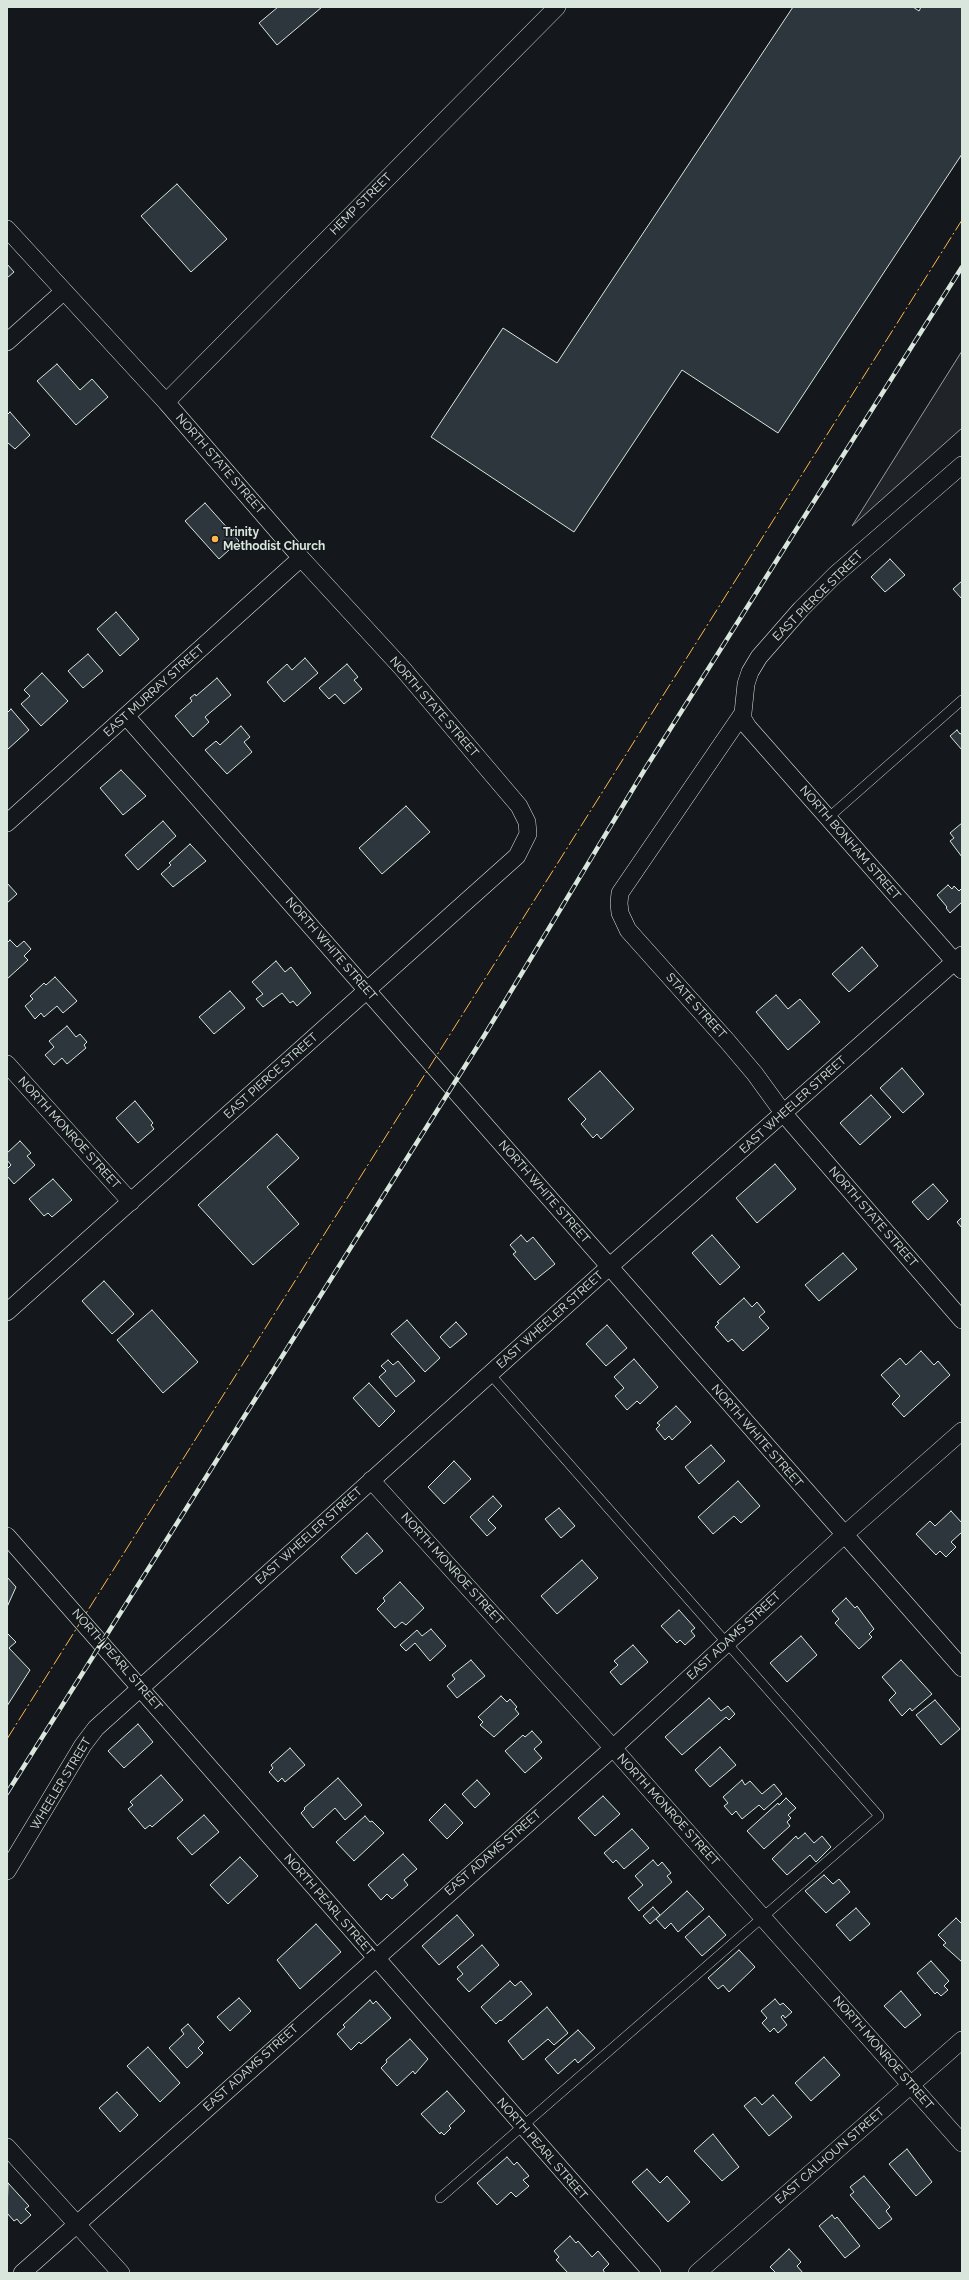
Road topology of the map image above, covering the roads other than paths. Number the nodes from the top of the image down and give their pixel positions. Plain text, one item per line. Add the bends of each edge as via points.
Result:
1 (557, 7) edge
2 (7, 229) edge
3 (64, 292) junction
4 (7, 342) edge
5 (166, 402) junction
6 (962, 465) edge
7 (301, 558) junction
8 (962, 700) edge
9 (743, 713) junction
10 (126, 716) junction
11 (828, 818) junction
12 (7, 823) edge
13 (528, 834) joint
14 (620, 893) joint
15 (960, 962) edge
16 (367, 990) junction
17 (7, 1064) edge
18 (784, 1114) junction
19 (131, 1202) junction
20 (609, 1267) junction
21 (7, 1312) edge
22 (962, 1320) edge
23 (490, 1374) junction
24 (962, 1431) edge
25 (371, 1480) junction
26 (844, 1535) junction
27 (7, 1536) edge
28 (727, 1643) junction
29 (962, 1668) edge
30 (142, 1687) junction
31 (613, 1748) junction
32 (7, 1871) edge
33 (763, 1917) junction
34 (375, 1958) junction
35 (962, 2040) edge
36 (911, 2085) junction
37 (522, 2126) junction
38 (962, 2143) edge
39 (7, 2147) edge
40 (440, 2198) dead end
41 (77, 2223) junction
42 (22, 2273) edge
43 (121, 2273) edge
44 (652, 2273) edge
45 (697, 2273) edge

1 - 5 street, HEMP STREET
2 - 3 street, NORTH STATE STREET
3 - 4 street
3 - 5 street, NORTH STATE STREET
5 - 7 street, NORTH STATE STREET
6 - 9 street, EAST PIERCE STREET via 836,575 769,644 750,672
7 - 10 street, EAST MURRAY STREET
7 - 13 street, NORTH STATE STREET via 402,668 519,806 527,822
8 - 11 lane
9 - 11 street, NORTH BONHAM STREET via 743,720 748,727
9 - 14 street, EAST PIERCE STREET
10 - 12 street, EAST MURRAY STREET
10 - 16 street, NORTH WHITE STREET
11 - 15 street, NORTH BONHAM STREET
13 - 16 street, EAST PIERCE STREET via 517,856
14 - 18 street, STATE STREET via 620,913 628,930 733,1048
15 - 18 street, EAST WHEELER STREET
16 - 19 street, EAST PIERCE STREET
16 - 20 street, NORTH WHITE STREET
17 - 19 street, NORTH MONROE STREET
18 - 20 street, EAST WHEELER STREET
18 - 22 street, NORTH STATE STREET
19 - 21 street, EAST PIERCE STREET
20 - 23 street, EAST WHEELER STREET
20 - 26 street, NORTH WHITE STREET
23 - 25 street, EAST WHEELER STREET
23 - 28 lane
24 - 26 street, EAST ADAMS STREET
25 - 30 street, EAST WHEELER STREET
25 - 31 street, NORTH MONROE STREET
26 - 28 street, EAST ADAMS STREET
26 - 29 street, NORTH WHITE STREET
27 - 30 street, NORTH PEARL STREET
28 - 31 street, EAST ADAMS STREET
28 - 33 lane via 879,1816
30 - 32 street, WHEELER STREET via 96,1728 83,1744
30 - 34 street, NORTH PEARL STREET
31 - 33 street, NORTH MONROE STREET
31 - 34 street, EAST ADAMS STREET
33 - 36 street, NORTH MONROE STREET
33 - 37 lane
34 - 37 street, NORTH PEARL STREET
34 - 41 street, EAST ADAMS STREET
35 - 36 street, EAST CALHOUN STREET
36 - 38 street, NORTH MONROE STREET
36 - 45 street, EAST CALHOUN STREET
37 - 40 lane
37 - 44 street, NORTH PEARL STREET
39 - 41 street
41 - 42 street, EAST ADAMS STREET
41 - 43 street

